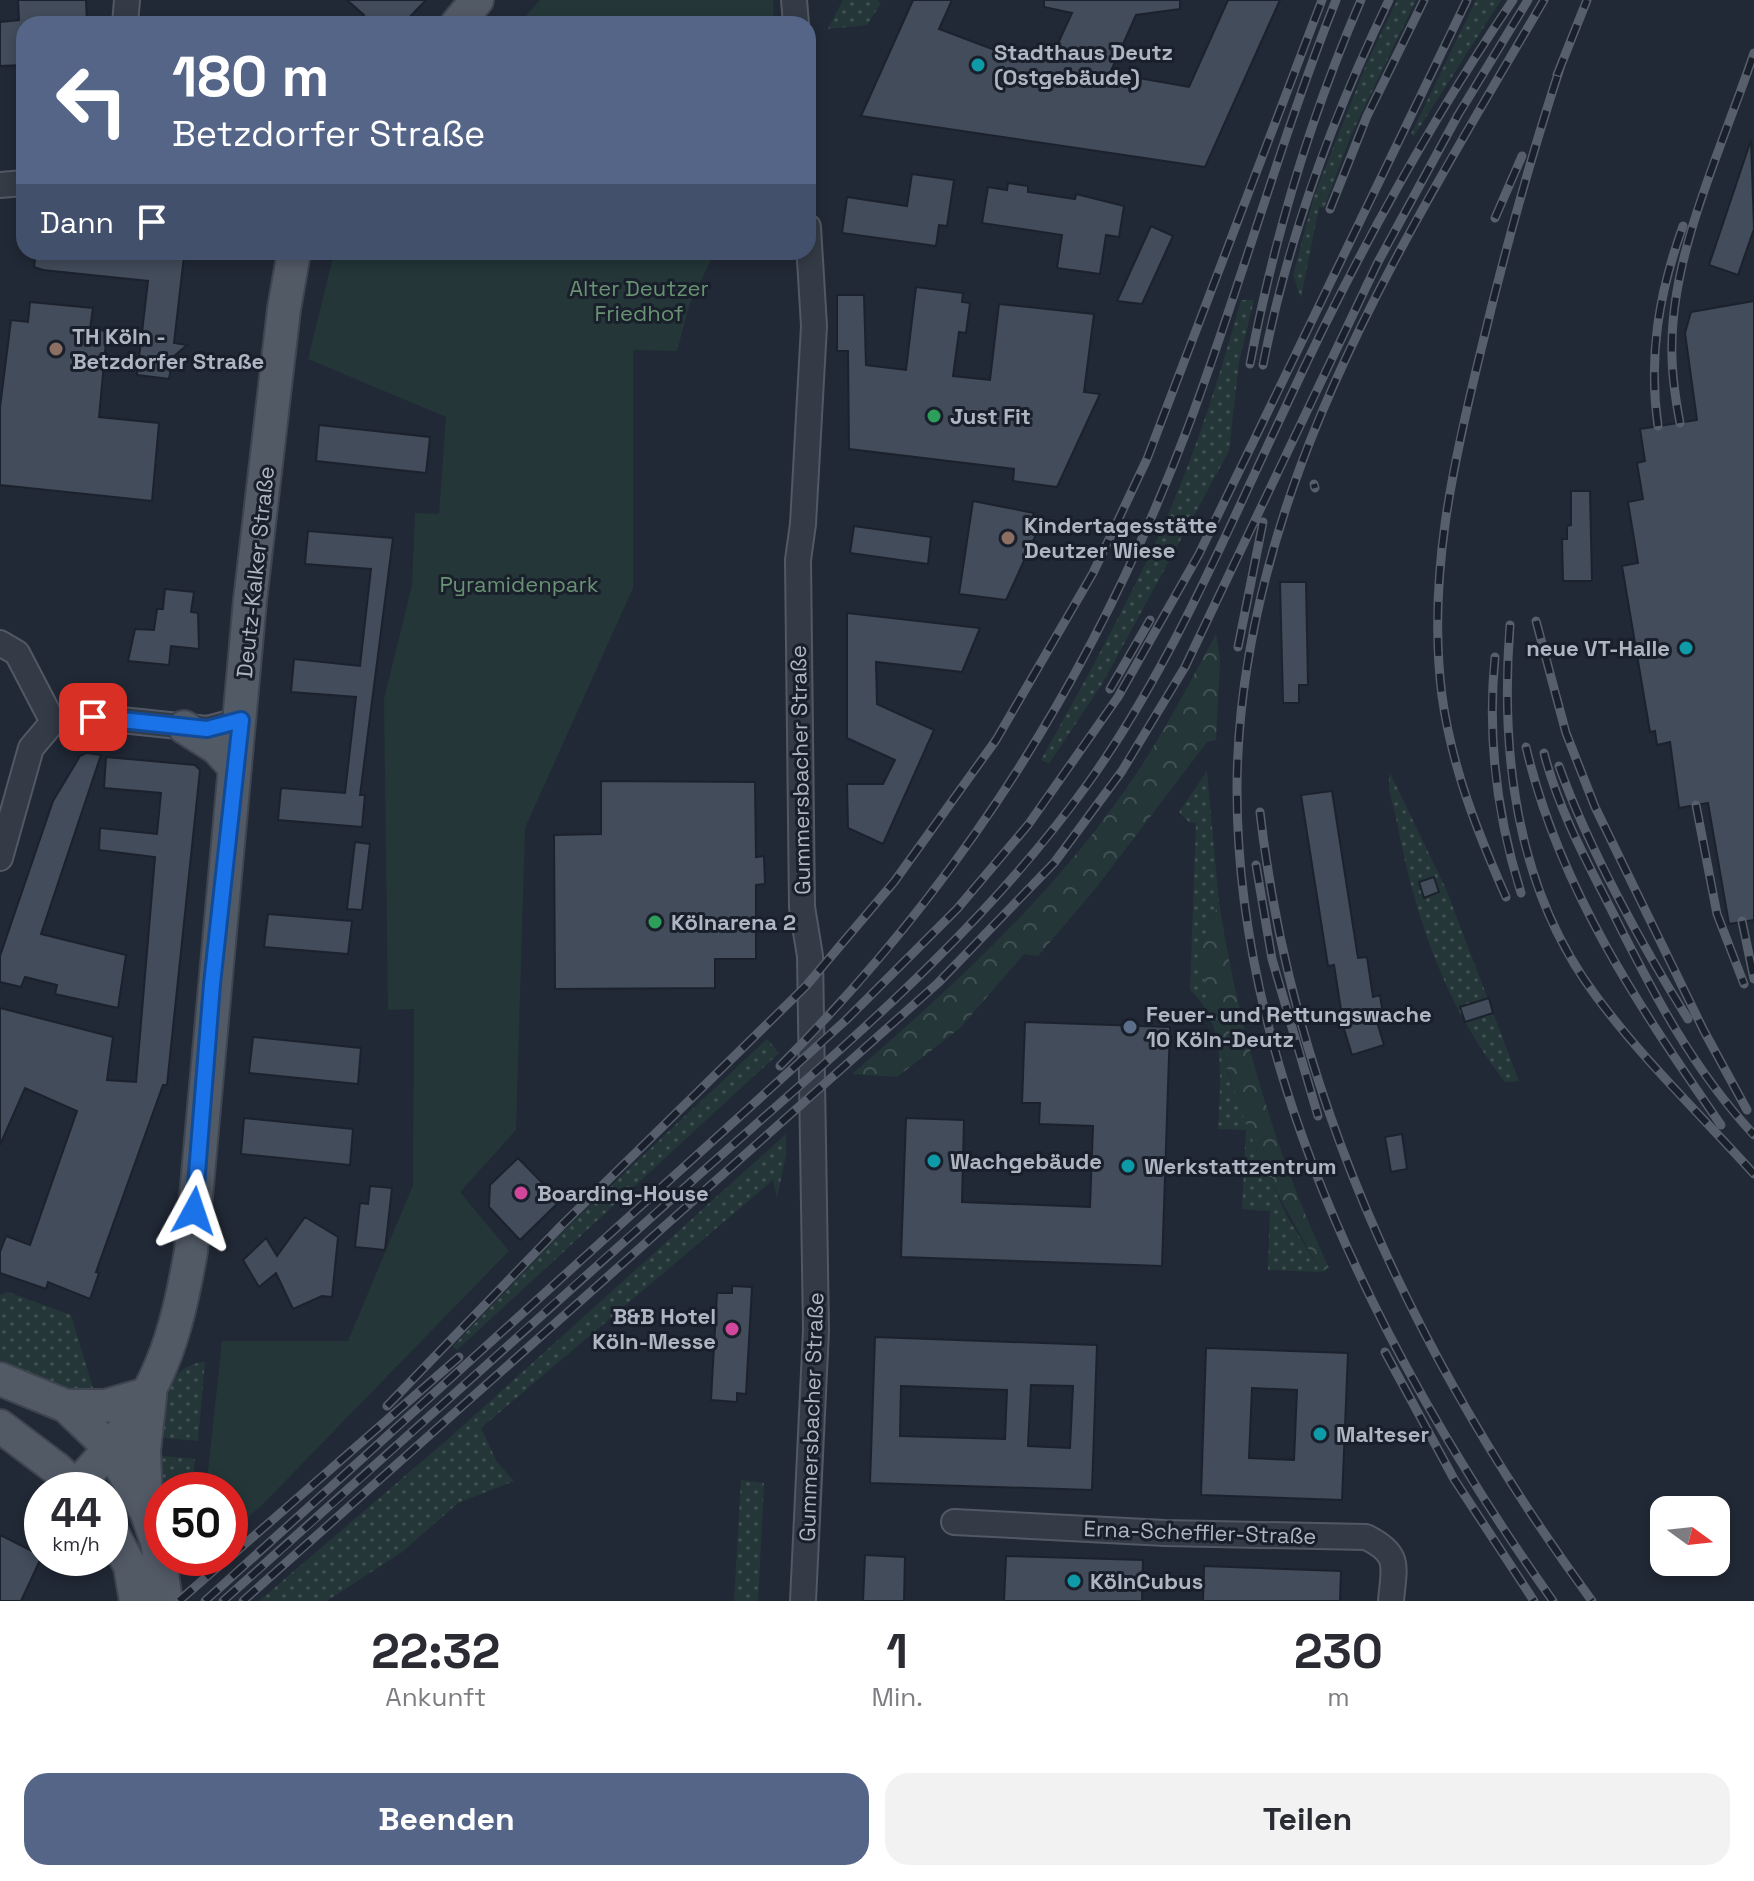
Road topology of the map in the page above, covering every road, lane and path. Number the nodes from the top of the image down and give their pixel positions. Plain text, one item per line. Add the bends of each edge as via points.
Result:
1 (293, 260) edge
2 (810, 260) edge
3 (0, 643) edge
4 (241, 720) junction
5 (53, 722) junction
6 (184, 727) junction
7 (235, 768) junction
8 (0, 858) edge
9 (0, 1379) edge
10 (150, 1393) junction
11 (66, 1406) junction
12 (0, 1426) edge
13 (110, 1448) junction
14 (56, 1472) edge
15 (90, 1472) edge
16 (145, 1472) edge
17 (144, 1508) edge
18 (954, 1522) dead end
19 (128, 1562) edge
20 (162, 1576) edge
21 (136, 1601) edge
22 (166, 1601) edge
23 (803, 1601) edge
24 (1391, 1601) edge

1 - 4 main road, Deutz-Kalker Straße via 271,414
2 - 23 street, Gummersbacher Straße via 814,326 798,560 802,907 810,956 816,1330
3 - 5 street via 17,653
4 - 6 street via 207,729
4 - 7 main road, Deutz-Kalker Straße
5 - 6 street via 93,717
5 - 8 street via 31,748
6 - 7 main road via 217,748
7 - 10 main road, Deutz-Kalker Straße via 191,1251 174,1336
9 - 11 main road
10 - 11 main road via 105,1406
10 - 13 main road, Deutz-Kalker Straße
10 - 16 main road
11 - 13 main road
12 - 14 main road
13 - 15 main road, Deutz-Kalker Straße
13 - 17 main road
18 - 24 street, Erna-Scheffler-Straße via 1366,1537 1388,1547 1394,1560
19 - 21 main road
20 - 22 main road

